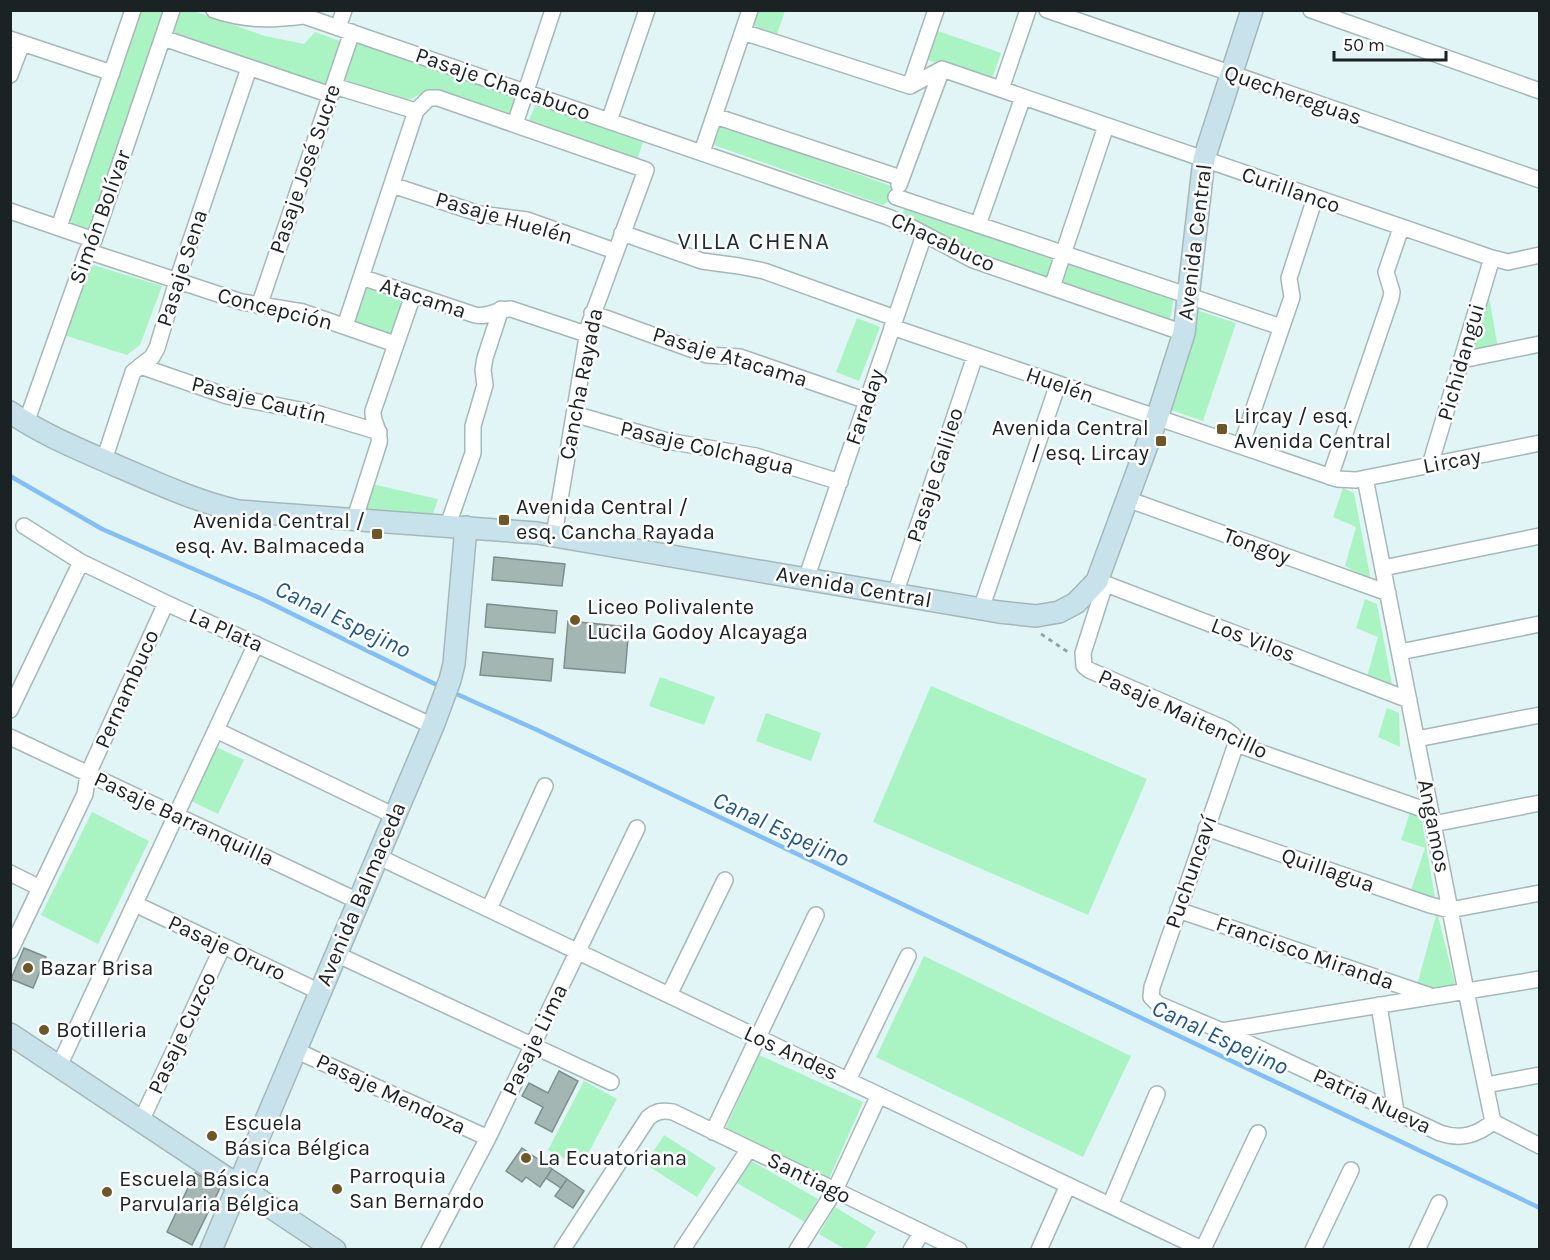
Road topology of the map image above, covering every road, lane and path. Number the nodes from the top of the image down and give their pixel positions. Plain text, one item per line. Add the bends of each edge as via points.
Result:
1 (134, 10) edge
2 (172, 10) edge
3 (214, 10) edge
4 (344, 10) edge
5 (553, 10) edge
6 (647, 10) edge
7 (750, 10) edge
8 (936, 10) edge
9 (1028, 10) edge
10 (1047, 10) edge
11 (1252, 10) edge
12 (1311, 10) edge
13 (232, 13) edge
14 (345, 30) junction
15 (743, 32) junction
16 (163, 38) junction
17 (16, 41) edge
18 (249, 68) junction
19 (942, 69) junction
20 (112, 73) junction
21 (1230, 73) junction
22 (10, 75) edge
23 (910, 86) junction
24 (1001, 89) junction
25 (332, 91) junction
26 (1539, 91) edge
27 (525, 92) junction
28 (1023, 97) junction
29 (416, 111) junction
30 (715, 116) junction
31 (609, 121) junction
32 (515, 124) junction
33 (1106, 126) junction
34 (702, 152) junction
35 (1203, 159) junction
36 (646, 170) joint
37 (901, 178) junction
38 (1539, 180) edge
39 (392, 185) junction
40 (896, 197) junction
41 (1315, 198) junction
42 (10, 211) edge
43 (888, 216) junction
44 (978, 225) junction
45 (59, 227) junction
46 (1401, 228) junction
47 (622, 233) junction
48 (924, 235) junction
49 (90, 245) junction
50 (615, 251) junction
51 (1064, 254) junction
52 (1539, 255) edge
53 (1492, 258) junction
54 (361, 277) junction
55 (177, 281) junction
56 (1052, 287) junction
57 (413, 295) junction
58 (1189, 296) junction
59 (259, 306) junction
60 (501, 309) junction
61 (592, 313) junction
62 (894, 323) junction
63 (345, 326) junction
64 (1281, 327) junction
65 (1184, 333) junction
66 (586, 334) junction
67 (395, 344) junction
68 (1539, 344) edge
69 (975, 356) junction
70 (1462, 360) junction
71 (140, 366) junction
72 (1058, 384) junction
73 (867, 401) junction
74 (574, 414) junction
75 (16, 418) edge
76 (1157, 418) junction
77 (379, 432) junction
78 (1539, 443) edge
79 (1241, 446) junction
80 (104, 460) junction
81 (1431, 465) junction
82 (1330, 477) junction
83 (1365, 478) junction
84 (840, 482) junction
85 (1127, 500) junction
86 (354, 521) junction
87 (24, 526) dead end
88 (457, 526) junction
89 (554, 535) junction
90 (1539, 536) edge
91 (81, 562) junction
92 (1383, 568) junction
93 (807, 579) junction
94 (1101, 582) junction
95 (1388, 593) junction
96 (895, 594) junction
97 (166, 603) junction
98 (981, 609) junction
99 (1539, 624) edge
100 (1035, 630) dead end
101 (256, 644) junction
102 (1400, 652) junction
103 (1082, 661) junction
104 (1409, 700) junction
105 (10, 710) edge
106 (1539, 715) edge
107 (433, 726) junction
108 (216, 730) junction
109 (10, 737) edge
110 (1417, 739) junction
111 (1236, 744) junction
112 (88, 774) junction
113 (545, 786) dead end
114 (1539, 803) edge
115 (177, 816) junction
116 (395, 816) junction
117 (1432, 818) junction
118 (638, 828) dead end
119 (1206, 828) junction
120 (377, 856) junction
121 (10, 873) edge
122 (725, 880) dead end
123 (40, 888) junction
124 (1539, 893) edge
125 (358, 901) junction
126 (135, 904) junction
127 (489, 909) junction
128 (1178, 910) junction
129 (1450, 910) junction
130 (816, 915) dead end
131 (223, 946) junction
132 (10, 951) edge
133 (578, 952) junction
134 (336, 954) junction
135 (908, 956) dead end
136 (1539, 979) edge
137 (1466, 991) junction
138 (320, 992) junction
139 (669, 995) junction
140 (1431, 996) junction
141 (1154, 1001) joint
142 (1379, 1005) junction
143 (1222, 1031) junction
144 (10, 1034) edge
145 (758, 1037) junction
146 (533, 1046) junction
147 (295, 1050) junction
148 (59, 1066) junction
149 (1539, 1075) edge
150 (848, 1080) junction
151 (612, 1082) dead end
152 (1486, 1085) junction
153 (1157, 1094) dead end
154 (879, 1095) junction
155 (1396, 1112) junction
156 (141, 1121) junction
157 (1493, 1122) junction
158 (713, 1132) junction
159 (1258, 1133) dead end
160 (488, 1138) junction
161 (1539, 1146) edge
162 (749, 1149) junction
163 (1351, 1170) dead end
164 (238, 1185) junction
165 (1068, 1185) junction
166 (835, 1190) junction
167 (1439, 1203) dead end
168 (1110, 1205) junction
169 (922, 1232) junction
170 (1203, 1249) edge
171 (211, 1250) edge
172 (335, 1250) edge
173 (429, 1250) edge
174 (562, 1250) edge
175 (682, 1250) edge
176 (796, 1250) edge
177 (911, 1250) edge
178 (959, 1250) edge
179 (1039, 1250) edge
180 (1313, 1250) edge
181 (1417, 1250) edge

1 - 20 street, Simón Bolívar
2 - 16 street, Simón Bolívar
3 - 13 street
4 - 14 street, Pasaje José Sucre
5 - 27 street
6 - 31 street
7 - 15 street
8 - 23 street
9 - 24 street
10 - 21 street, Quechereguas
11 - 21 street, Avenida Central
12 - 26 street
13 - 14 street, Pasaje Chacabuco via 244,19 304,16
14 - 25 street, Pasaje José Sucre
14 - 27 street, Pasaje Chacabuco
15 - 23 street
15 - 30 street
16 - 18 street
16 - 49 street, Simón Bolívar
17 - 20 street
17 - 22 street
18 - 25 street
18 - 55 street, Pasaje Sena
19 - 23 street
19 - 24 street, Curillanco
19 - 37 street
20 - 45 street, Simón Bolívar
21 - 35 street, Avenida Central
21 - 38 street, Quechereguas
24 - 28 street, Curillanco
25 - 29 street
25 - 59 street, Pasaje José Sucre
27 - 31 street, Pasaje Chacabuco
27 - 32 street
28 - 33 street, Curillanco
28 - 44 street
29 - 32 street, Pasaje Chacabuco via 433,97
29 - 39 street
30 - 34 street
30 - 37 street, Chacabuco
31 - 34 street, Pasaje Chacabuco
32 - 36 street, Pasaje Chacabuco
33 - 35 street, Curillanco
33 - 51 street
34 - 43 street, Chacabuco
35 - 41 street, Curillanco
35 - 58 street, Avenida Central
36 - 47 street, Cancha Rayada
37 - 40 street
39 - 50 street, Pasaje Huelén via 480,214 527,220
39 - 54 street
40 - 43 street
40 - 44 street, Chacabuco
41 - 46 street, Curillanco
41 - 64 street via 1289,278 1292,297
42 - 45 street, Concepción
43 - 48 street, Chacabuco
44 - 51 street, Chacabuco
45 - 49 street, Concepción
46 - 53 street, Curillanco
46 - 82 street via 1386,272 1391,298
47 - 50 street, Cancha Rayada
47 - 62 street via 702,261 764,272
48 - 56 street, Chacabuco via 973,260
48 - 62 street, Faraday
49 - 55 street, Concepción
49 - 75 street, Simón Bolívar
50 - 61 street, Cancha Rayada
51 - 56 street
51 - 58 street, Chacabuco
52 - 53 street, Curillanco via 1508,262
53 - 70 street, Pichidangui
54 - 57 street, Atacama
54 - 63 street
55 - 59 street, Concepción
55 - 71 street, Pasaje Sena via 157,348
56 - 65 street, Chacabuco
57 - 60 street, Atacama via 481,316
57 - 67 street
58 - 64 street, Chacabuco
58 - 65 street, Avenida Central
59 - 63 street, Concepción via 291,309
60 - 66 street, Atacama via 517,310
60 - 88 street via 485,358 485,385 473,426 473,453
61 - 66 street, Cancha Rayada
61 - 73 street, Pasaje Atacama via 707,355 740,357
62 - 69 street, Huelén
62 - 73 street, Faraday
63 - 67 street, Concepción
64 - 79 street
65 - 76 street, Avenida Central
66 - 74 street, Cancha Rayada
67 - 77 street via 374,411
68 - 70 street
69 - 72 street, Huelén
69 - 96 street, Pasaje Galileo
70 - 81 street, Pichidangui
71 - 77 street, Pasaje Cautín via 227,396 316,413
71 - 80 street, Pasaje Sena via 133,372
72 - 76 street, Huelén
72 - 98 street
73 - 84 street, Faraday
74 - 84 street, Pasaje Colchagua via 645,436 756,456
74 - 89 street, Cancha Rayada
75 - 80 street, Avenida Central
76 - 79 street, Huelén
76 - 85 street, Avenida Central
77 - 86 street
78 - 81 street, Lircay
79 - 82 street, Huelén
80 - 86 street, Avenida Central via 211,505 264,514
81 - 83 street, Lircay
82 - 83 street, Huelén
83 - 92 street, Angamos
84 - 93 street, Faraday
85 - 94 street, Avenida Central
85 - 95 street, Tongoy
86 - 88 street, Avenida Central
87 - 91 street, La Plata
88 - 89 street, Avenida Central
88 - 107 street, Avenida Balmaceda via 455,655
89 - 93 street, Avenida Central
90 - 92 street
91 - 97 street, La Plata
91 - 105 street
92 - 95 street, Angamos
93 - 96 street, Avenida Central
94 - 98 street, Avenida Central via 1076,603 1049,615 1024,616
94 - 103 street, Pasaje Maitencillo
94 - 104 street, Los Vilos
95 - 102 street, Angamos
96 - 98 street, Avenida Central
97 - 101 street, La Plata
97 - 112 street, Pernambuco
99 - 102 street
100 - 103 path
101 - 107 street, La Plata
101 - 108 street
102 - 104 street, Angamos
103 - 111 street, Pasaje Maitencillo via 1089,670 1225,729
104 - 110 street, Angamos
106 - 110 street
107 - 116 street, Avenida Balmaceda
108 - 115 street
108 - 116 street
109 - 112 street, Pasaje Barranquilla
110 - 117 street, Angamos
111 - 117 street, Pasaje Maitencillo
111 - 119 street, Puchuncaví
112 - 115 street, Pasaje Barranquilla
112 - 123 street, Pernambuco via 85,794
113 - 127 street
114 - 117 street
115 - 125 street, Pasaje Barranquilla
115 - 126 street
116 - 120 street, Avenida Balmaceda
117 - 129 street, Angamos
118 - 133 street, Pasaje Lima
119 - 128 street, Puchuncaví
119 - 129 street, Quillagua
120 - 125 street, Avenida Balmaceda
120 - 127 street, Los Andes
121 - 123 street
122 - 139 street
123 - 132 street, Pernambuco
124 - 129 street
125 - 134 street, Avenida Balmaceda
126 - 131 street, Pasaje Oruro
126 - 148 street
127 - 133 street, Los Andes
128 - 140 street, Francisco Miranda
128 - 141 street, Puchuncaví via 1152,987
129 - 137 street, Angamos
130 - 145 street
131 - 138 street, Pasaje Oruro
131 - 156 street, Pasaje Cuzco
133 - 139 street, Los Andes
133 - 146 street, Pasaje Lima
134 - 138 street, Avenida Balmaceda
134 - 146 street
135 - 150 street
136 - 137 street, Francisco Miranda
137 - 140 street, Francisco Miranda
137 - 152 street, Angamos
138 - 147 street, Avenida Balmaceda
139 - 145 street, Los Andes
140 - 142 street, Francisco Miranda
141 - 143 street, Patria Nueva
142 - 143 street, Francisco Miranda
142 - 155 street
143 - 155 street, Patria Nueva
144 - 148 street
145 - 150 street, Los Andes
145 - 158 street
146 - 151 street
146 - 160 street, Pasaje Lima
147 - 160 street, Pasaje Mendoza
147 - 164 street, Avenida Balmaceda
148 - 156 street
149 - 152 street
150 - 154 street, Los Andes
152 - 157 street, Angamos
153 - 168 street
154 - 165 street, Los Andes
154 - 166 street
155 - 157 street, Patria Nueva via 1456,1137 1478,1133
156 - 164 street
157 - 161 street
158 - 162 street, Santiago
158 - 174 street, Santiago via 672,1113 658,1111 648,1118
159 - 170 street
160 - 173 street, Pasaje Lima
162 - 166 street, Santiago
162 - 175 street
163 - 180 street
164 - 171 street, Avenida Balmaceda
164 - 172 street
165 - 168 street, Los Andes
165 - 179 street
166 - 169 street, Santiago
166 - 176 street
167 - 181 street
168 - 170 street, Los Andes
169 - 177 street
169 - 178 street, Santiago

